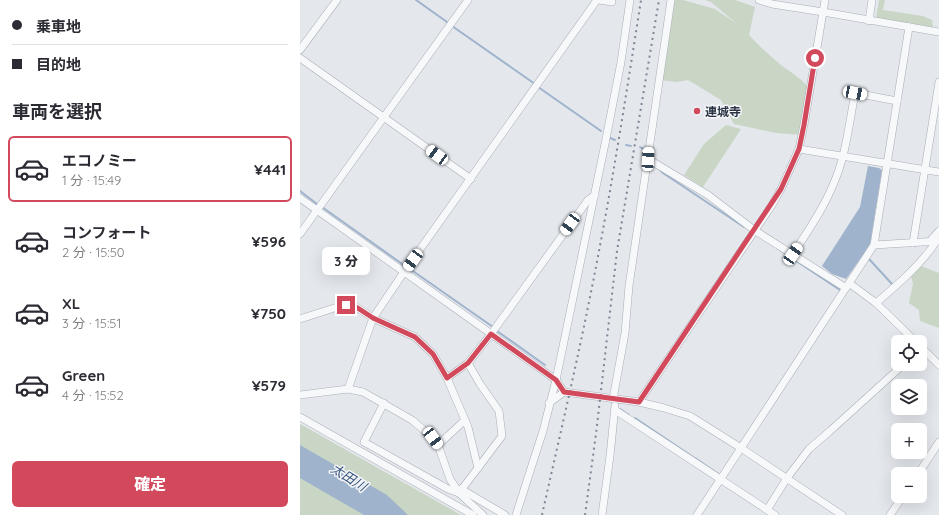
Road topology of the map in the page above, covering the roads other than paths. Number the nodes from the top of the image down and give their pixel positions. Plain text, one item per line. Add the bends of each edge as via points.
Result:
1 (337, 0) edge
2 (468, 0) edge
3 (598, 0) edge
4 (630, 0) edge
5 (671, 0) edge
6 (759, 0) edge
7 (825, 0) edge
8 (872, 0) edge
9 (612, 2) dead end
10 (772, 2) edge
11 (823, 12) junction
12 (869, 21) junction
13 (909, 27) junction
14 (939, 32) edge
15 (300, 50) edge
16 (300, 58) edge
17 (939, 82) edge
18 (897, 101) junction
19 (383, 117) junction
20 (799, 149) junction
21 (843, 156) junction
22 (648, 159) junction
23 (886, 163) junction
24 (925, 170) junction
25 (939, 172) edge
26 (471, 179) junction
27 (594, 196) junction
28 (300, 198) edge
29 (317, 211) junction
30 (754, 230) junction
31 (939, 231) edge
32 (300, 234) edge
33 (935, 241) edge
34 (913, 243) junction
35 (874, 245) junction
36 (793, 254) junction
37 (404, 272) junction
38 (847, 286) junction
39 (876, 303) junction
40 (373, 318) junction
41 (300, 319) edge
42 (491, 334) junction
43 (909, 335) edge
44 (927, 354) edge
45 (468, 363) junction
46 (939, 365) edge
47 (896, 371) edge
48 (447, 378) junction
49 (556, 380) junction
50 (348, 389) junction
51 (564, 392) junction
52 (300, 395) edge
53 (614, 399) junction
54 (639, 402) junction
55 (384, 403) junction
56 (549, 403) junction
57 (615, 410) junction
58 (300, 416) edge
59 (465, 420) junction
60 (939, 442) edge
61 (438, 445) junction
62 (741, 448) junction
63 (923, 467) edge
64 (478, 468) junction
65 (787, 478) junction
66 (720, 479) junction
67 (460, 491) junction
68 (898, 503) edge
69 (767, 510) junction
70 (473, 515) edge
71 (483, 515) edge
72 (505, 515) edge
73 (516, 515) edge
74 (602, 515) edge
75 (697, 515) edge
76 (775, 515) edge
77 (842, 515) edge
78 (890, 515) edge

1 - 15 street
2 - 19 street
3 - 9 street
3 - 26 street
4 - 27 street via 621,62
5 - 22 street
6 - 10 street
7 - 11 street
8 - 12 street
10 - 11 street
11 - 12 street
11 - 20 street
12 - 13 street
13 - 14 street
13 - 18 street
16 - 19 street
17 - 24 street
18 - 21 street via 855,93
18 - 23 street
19 - 26 street
19 - 29 street
20 - 21 street
20 - 30 street via 781,189
21 - 23 street
21 - 36 street via 834,185 821,211
22 - 30 street via 708,195
22 - 53 street
23 - 24 street
23 - 35 street
24 - 25 street
24 - 34 street
26 - 37 street
27 - 42 street via 588,200
27 - 49 street
28 - 29 street
29 - 32 street
29 - 37 street
30 - 36 street
30 - 54 street
31 - 33 street
33 - 34 street
33 - 39 street via 932,248 907,275
34 - 35 street
35 - 38 street
36 - 38 street
37 - 40 street
37 - 42 street
38 - 39 street
38 - 62 street
39 - 43 street
40 - 41 street via 350,303
40 - 48 street via 415,337 424,344
40 - 50 street
42 - 45 street
42 - 49 street
44 - 46 street
45 - 48 street
45 - 64 street via 499,411 502,436
47 - 65 street via 809,449
48 - 59 street
49 - 51 street
49 - 56 street
50 - 52 street
50 - 55 street via 363,392
51 - 53 street
51 - 56 street
53 - 54 street
53 - 57 street
54 - 62 street via 690,416
55 - 61 street via 412,420
55 - 67 street via 364,442 448,490
56 - 73 street via 543,431
57 - 66 street
57 - 74 street
58 - 70 street
59 - 61 street
59 - 64 street
60 - 63 street
61 - 67 street via 450,479
62 - 65 street
62 - 66 street
64 - 67 street
65 - 69 street
65 - 77 street
66 - 69 street
66 - 75 street
67 - 71 street
67 - 72 street
68 - 78 street
69 - 76 street

